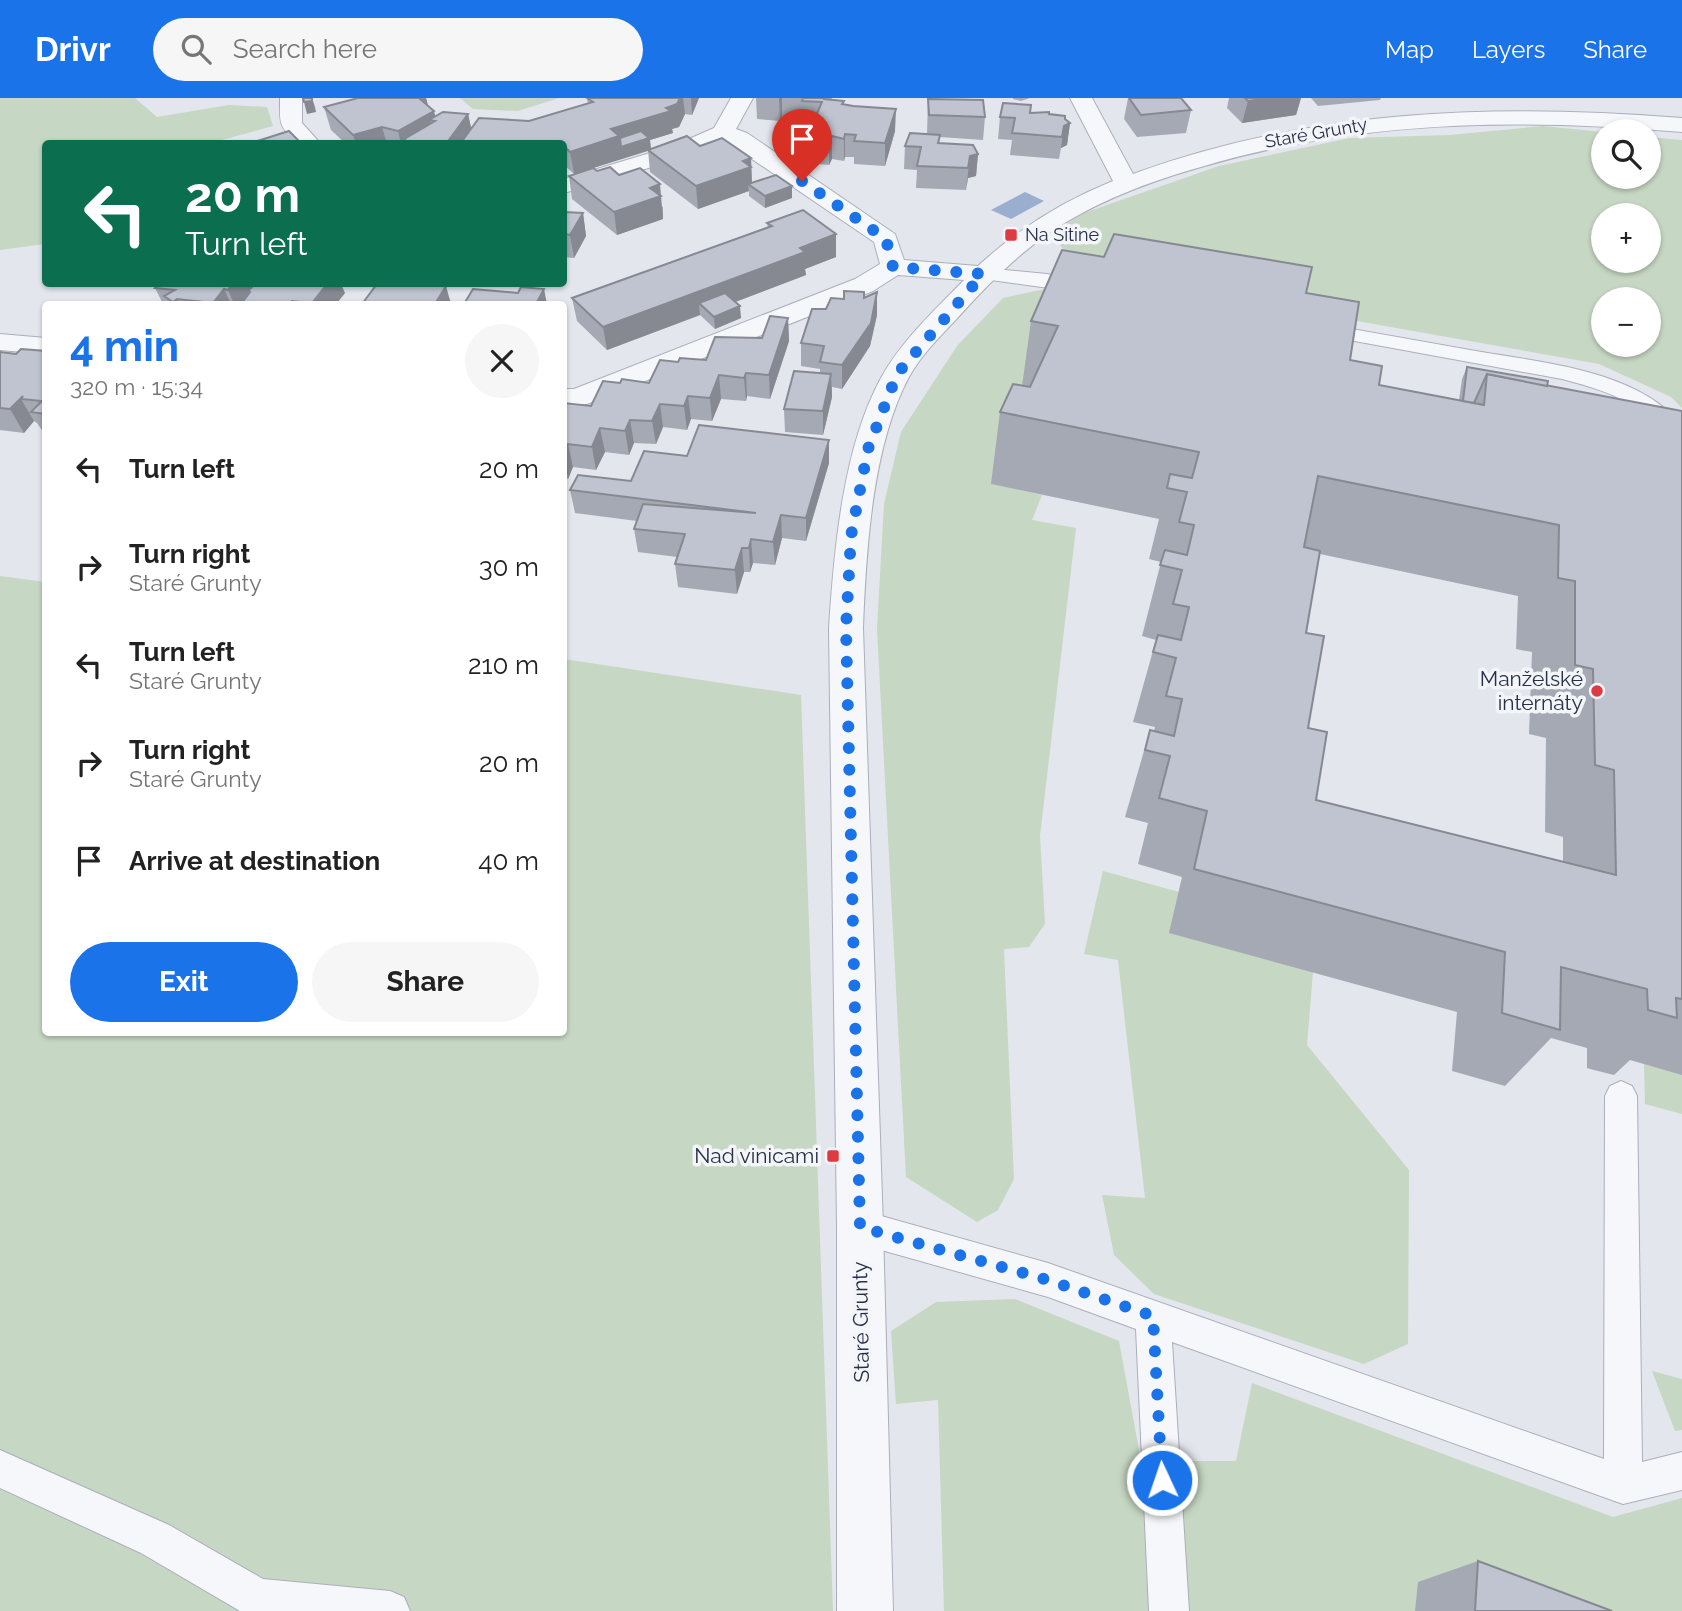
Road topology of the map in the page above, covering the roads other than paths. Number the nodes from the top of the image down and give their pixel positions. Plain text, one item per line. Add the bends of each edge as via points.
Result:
1 (291, 98) edge
2 (742, 98) edge
3 (1081, 98) edge
4 (1679, 114) edge
5 (723, 132) junction
6 (306, 140) edge
7 (1126, 183) junction
8 (567, 185) edge
9 (893, 267) junction
10 (983, 274) junction
11 (1107, 291) edge
12 (1298, 325) edge
13 (0, 342) edge
14 (42, 346) edge
15 (567, 397) edge
16 (1657, 440) edge
17 (1682, 442) edge
18 (1621, 1096) dead end
19 (860, 1227) junction
20 (1153, 1316) junction
21 (0, 1469) edge
22 (1682, 1471) edge
23 (1623, 1485) junction
24 (390, 1611) edge
25 (865, 1611) edge
26 (1169, 1611) edge

1 - 6 street via 291,124
2 - 5 street
3 - 7 street
4 - 7 street, Staré Grunty via 1368,123 1270,139
5 - 8 street via 681,151
5 - 9 street via 739,138 886,239
7 - 10 street, Staré Grunty via 1027,237
9 - 10 street
9 - 15 street via 864,285 577,398
10 - 11 lane
10 - 19 street, Staré Grunty via 897,374 868,449 851,536 846,628
12 - 17 lane via 1601,382 1650,407 1671,423
13 - 14 street
16 - 17 lane
18 - 23 lane
19 - 20 lane via 1048,1280
19 - 25 street, Staré Grunty
20 - 23 lane
20 - 26 lane
21 - 24 lane via 155,1539 258,1599
22 - 23 lane

